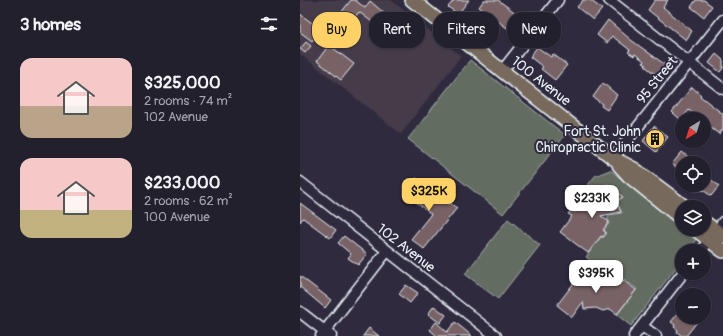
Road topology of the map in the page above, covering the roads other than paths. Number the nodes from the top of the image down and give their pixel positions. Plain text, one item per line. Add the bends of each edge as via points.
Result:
1 (413, 0) edge
2 (558, 0) edge
3 (609, 0) edge
4 (723, 20) edge
5 (689, 63) junction
6 (502, 71) junction
7 (723, 89) edge
8 (613, 158) junction
9 (300, 182) edge
10 (676, 200) edge
11 (675, 213) edge
12 (718, 232) edge
13 (707, 244) edge
14 (723, 251) edge
15 (387, 252) junction
16 (678, 280) edge
17 (300, 312) edge
18 (642, 326) junction
19 (326, 335) edge
20 (496, 336) edge
21 (634, 336) edge
22 (656, 336) edge

1 - 6 main road, 100 Avenue
2 - 6 street
3 - 5 street
4 - 5 street, 95 Street
5 - 7 street
5 - 8 street, 95 Street
6 - 8 main road, 100 Avenue
8 - 10 main road, 100 Avenue via 634,169
8 - 11 main road, 100 Avenue via 629,176
9 - 15 street, 102 Avenue
12 - 13 street
12 - 14 main road
15 - 19 street
15 - 20 street, 102 Avenue
16 - 18 street
17 - 19 street
18 - 21 street
18 - 22 street

